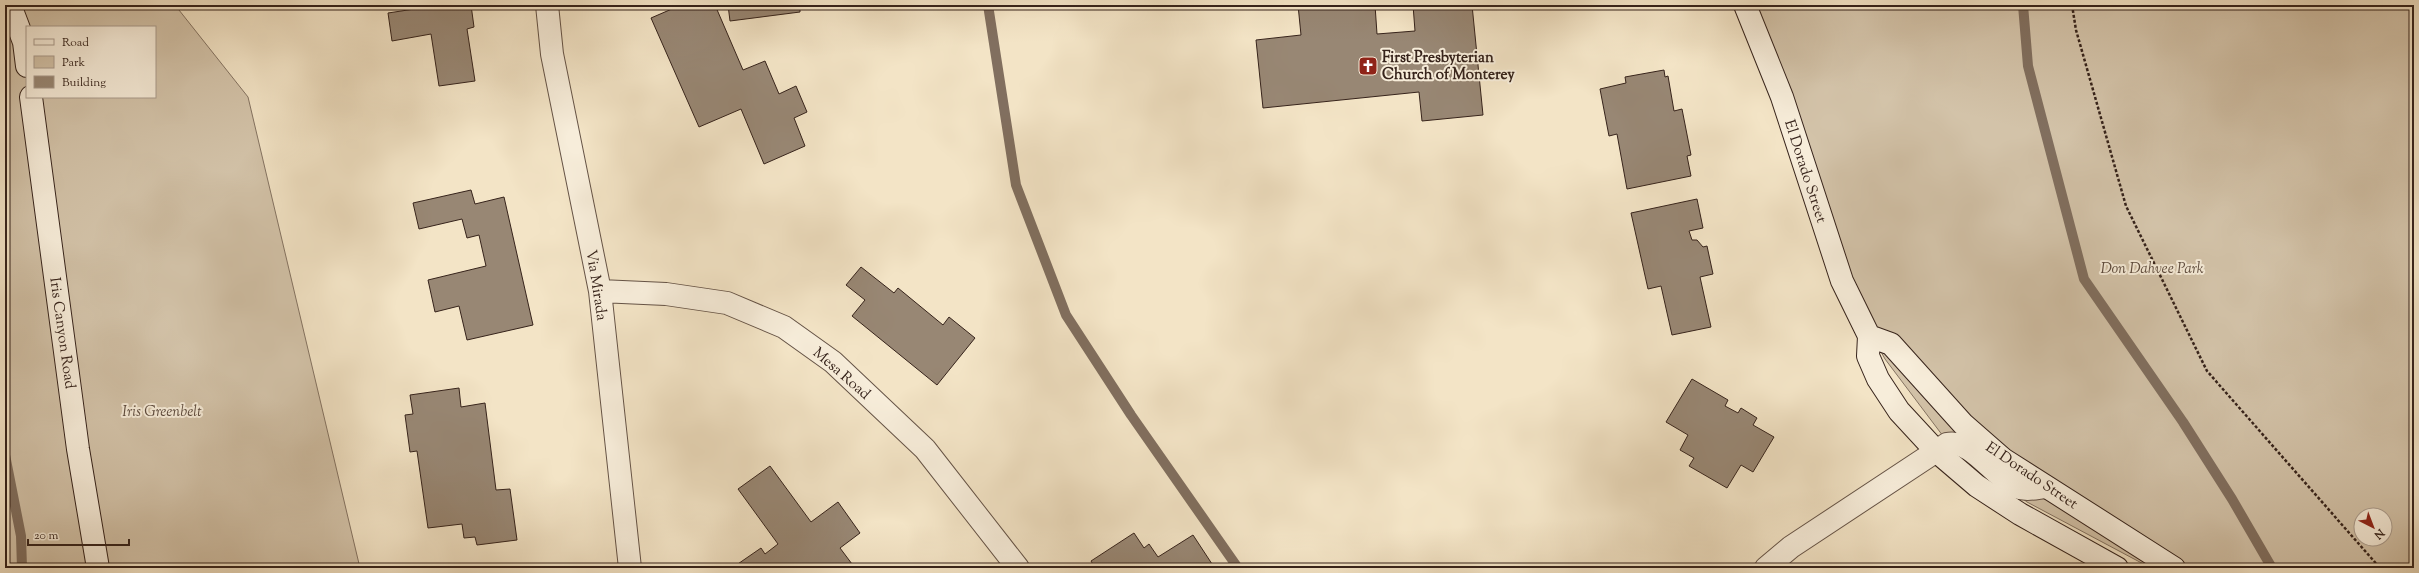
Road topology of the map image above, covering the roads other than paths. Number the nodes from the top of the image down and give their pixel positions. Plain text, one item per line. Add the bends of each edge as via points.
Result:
1 (10, 5) edge
2 (547, 5) edge
3 (1745, 5) edge
4 (26, 58) edge
5 (31, 98) edge
6 (600, 291) junction
7 (1869, 336) junction
8 (1936, 451) junction
9 (2046, 487) junction
10 (98, 568) edge
11 (630, 568) edge
12 (1018, 568) edge
13 (1766, 568) edge
14 (2117, 568) edge
15 (2174, 568) edge

1 - 4 street via 24,42
2 - 6 street, Via Mirada via 552,54
3 - 7 street, El Dorado Street via 1782,97 1842,281
5 - 10 street, Iris Canyon Road via 78,449
6 - 11 street, Via Mirada
6 - 12 street, Mesa Road via 666,294 727,303 784,327 833,362 925,449
7 - 8 street, El Dorado Street via 1868,356 1878,379 1899,411
7 - 9 street, El Dorado Street via 1891,344 1963,424 2003,459
8 - 9 street via 1947,444 1958,443 2015,487 2027,490
8 - 13 street via 1791,547
8 - 14 street, El Dorado Street via 1989,494
9 - 15 street, El Dorado Street

